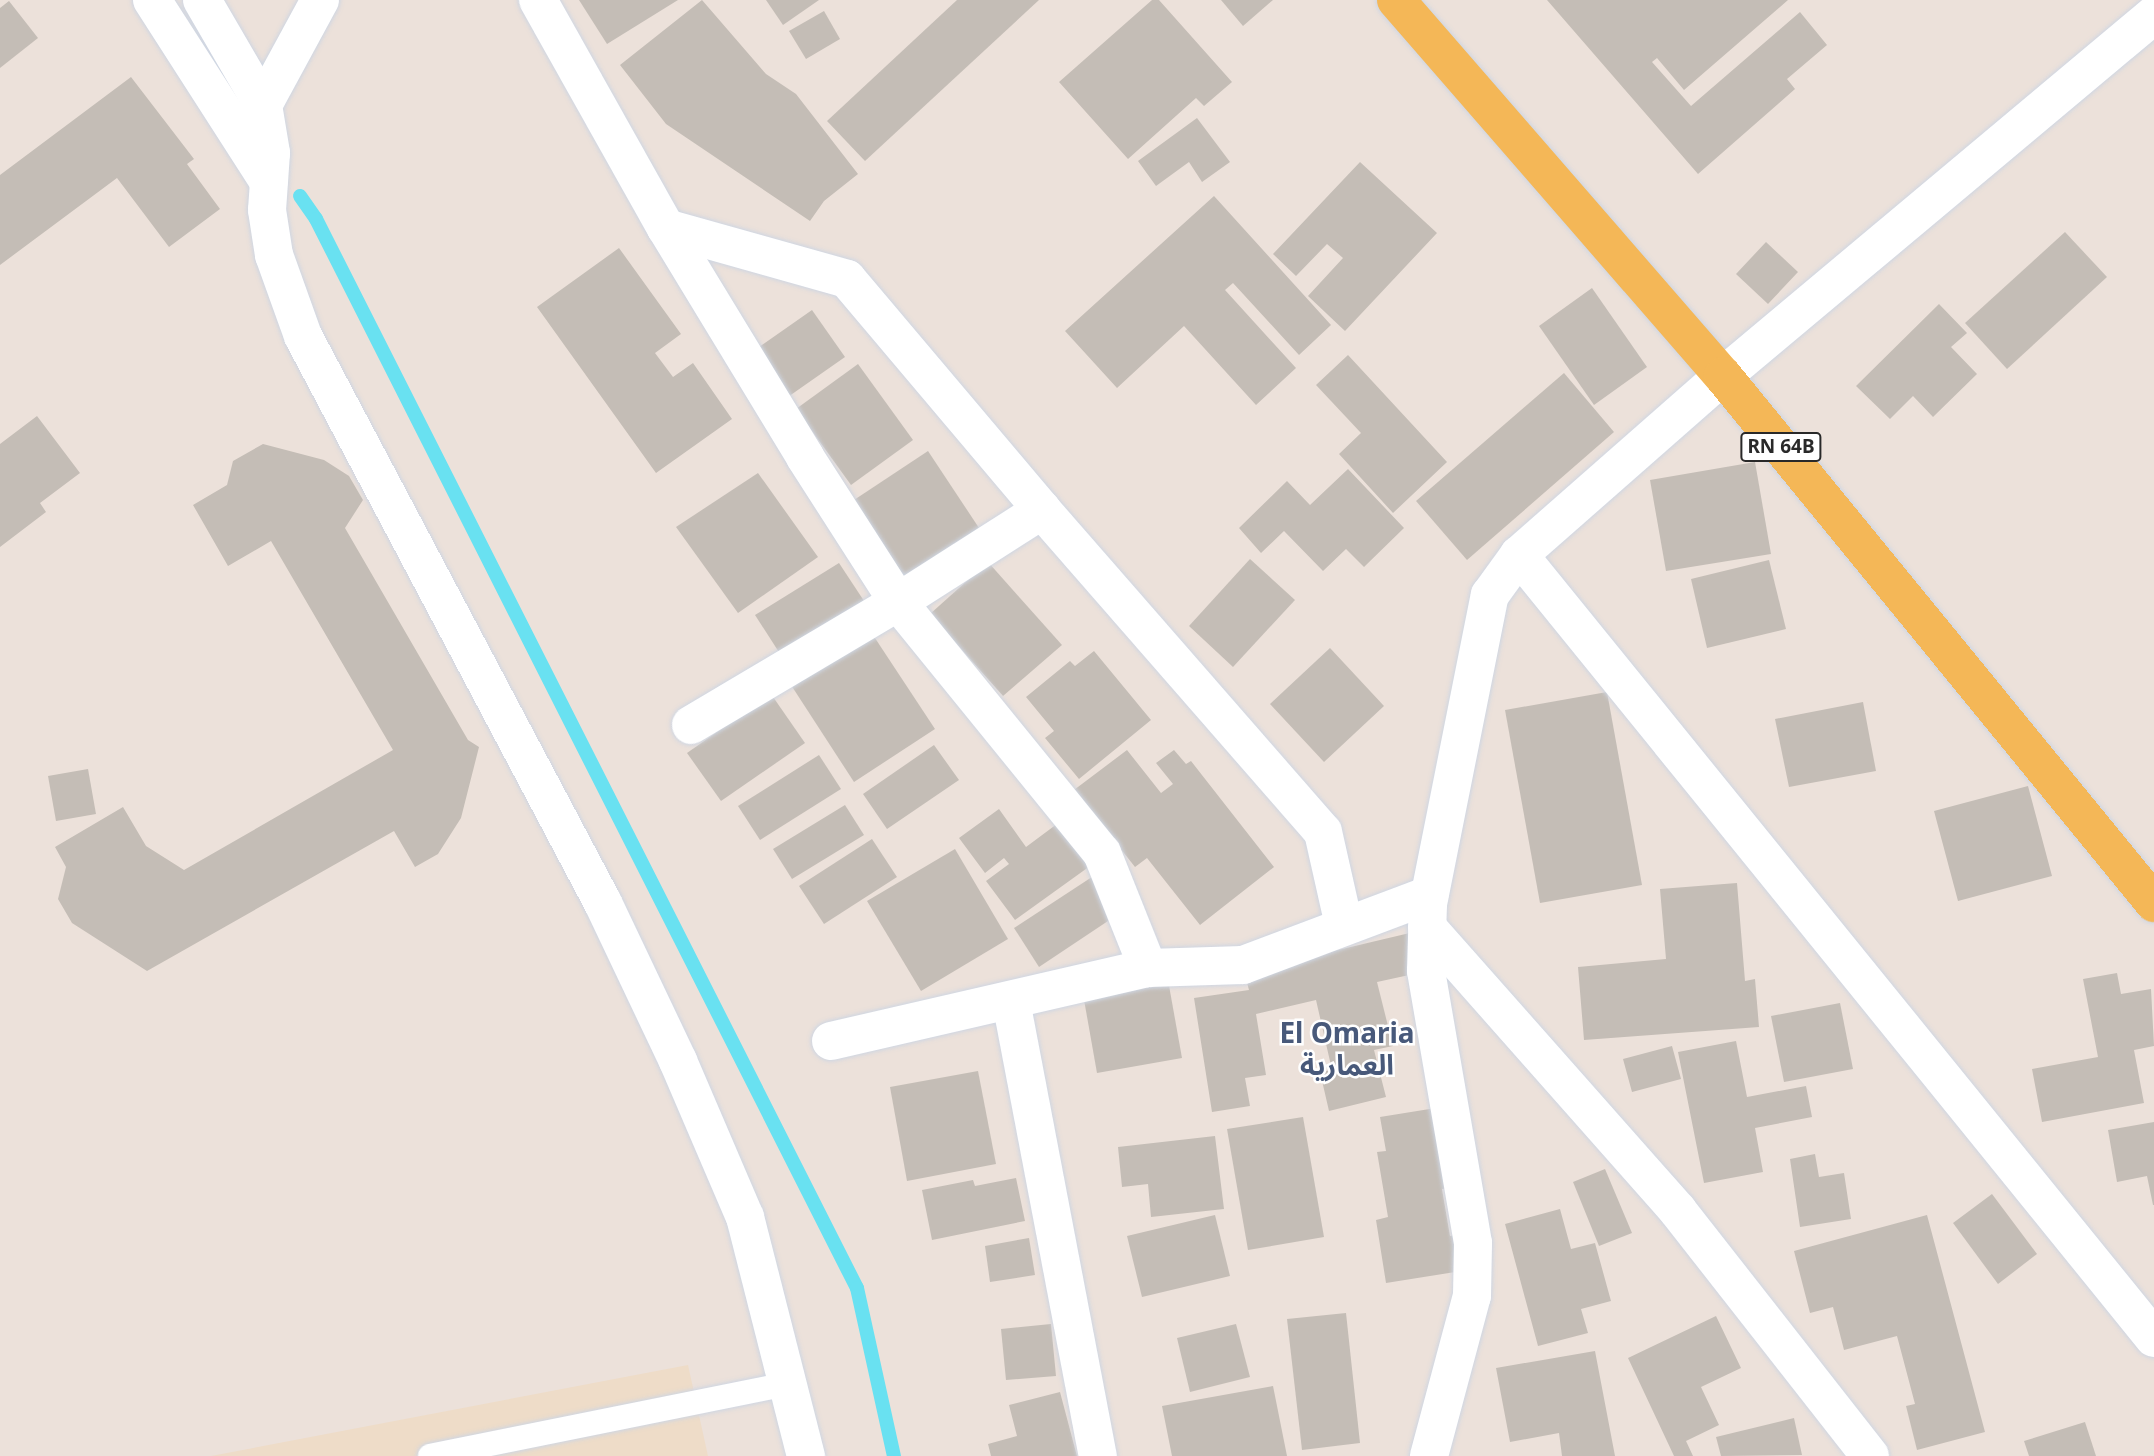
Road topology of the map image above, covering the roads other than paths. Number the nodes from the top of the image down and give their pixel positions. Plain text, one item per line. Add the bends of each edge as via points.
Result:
1 (152, 0) edge
2 (202, 0) edge
3 (320, 0) edge
4 (538, 0) edge
5 (1396, 0) edge
6 (2154, 15) edge
7 (263, 105) junction
8 (269, 182) junction
9 (666, 229) junction
10 (1723, 376) junction
11 (1042, 510) junction
12 (1519, 555) junction
13 (898, 601) junction
14 (691, 725) dead end
15 (2154, 904) edge
16 (1428, 911) junction
17 (1344, 925) junction
18 (1148, 968) junction
19 (1012, 1001) junction
20 (831, 1041) dead end
21 (2154, 1338) edge
22 (788, 1384) junction
23 (430, 1456) edge
24 (806, 1456) edge
25 (1098, 1456) edge
26 (1429, 1456) edge
27 (1870, 1456) edge

1 - 8 street
2 - 7 street
3 - 7 street
4 - 9 street
5 - 10 main road, RN 64B
6 - 10 street
7 - 8 street via 271,153
8 - 22 street via 267,210 274,255 303,336 603,903 678,1061 745,1217
9 - 11 street via 847,279
9 - 13 street
10 - 12 street
10 - 15 main road, RN 64B
11 - 13 street
11 - 17 street via 1323,832
12 - 16 street via 1490,595
12 - 21 street
13 - 14 street
13 - 18 street via 1102,853
16 - 17 street
16 - 26 street via 1426,971 1473,1242 1472,1296
16 - 27 street via 1678,1211
17 - 18 street via 1243,965
18 - 19 street
19 - 20 street
19 - 25 street
22 - 23 lane
22 - 24 street

